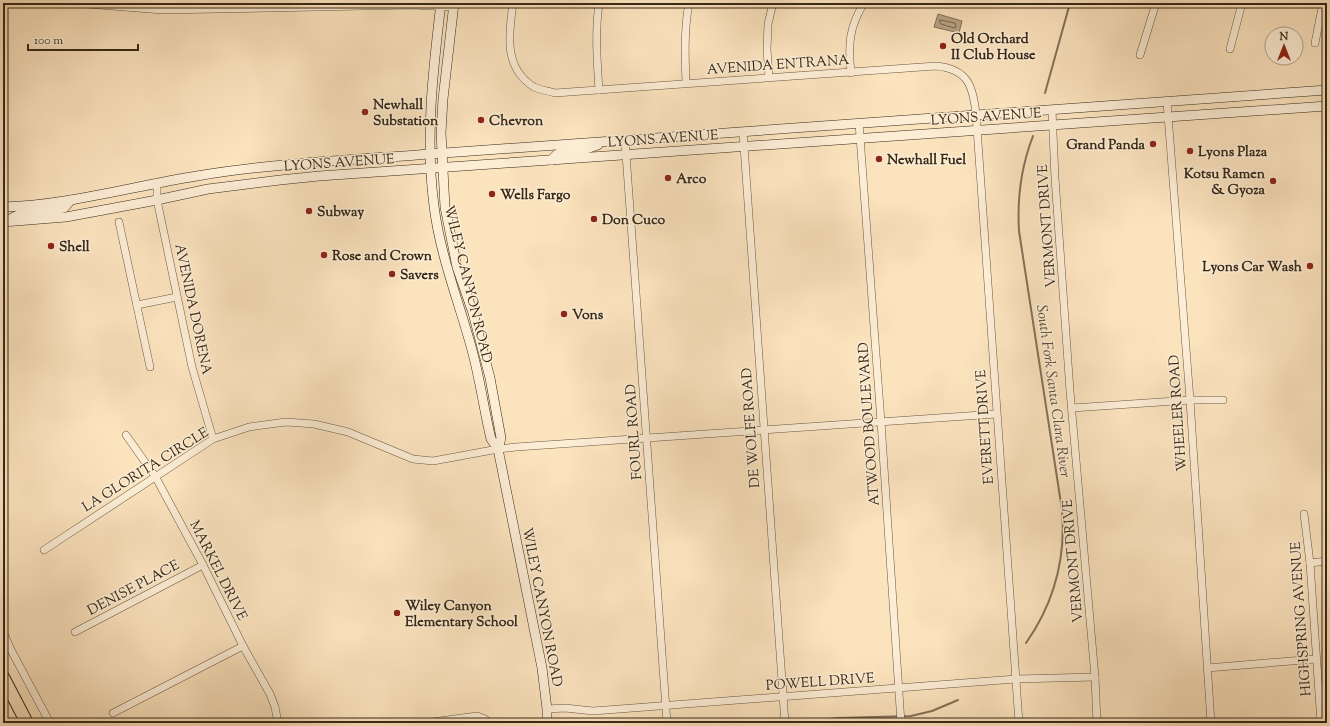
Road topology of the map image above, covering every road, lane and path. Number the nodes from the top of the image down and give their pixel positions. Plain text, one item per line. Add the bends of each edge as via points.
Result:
1 (74, 3) edge
2 (513, 3) edge
3 (599, 3) edge
4 (689, 3) edge
5 (773, 3) edge
6 (864, 3) edge
7 (1156, 3) edge
8 (1242, 3) edge
9 (1323, 3) edge
10 (104, 4) edge
11 (441, 4) edge
12 (454, 5) edge
13 (209, 6) edge
14 (1315, 42) dead end
15 (1230, 49) dead end
16 (1140, 55) dead end
17 (851, 73) junction
18 (769, 77) junction
19 (686, 84) junction
20 (599, 90) junction
21 (1327, 90) edge
22 (1167, 102) junction
23 (1327, 106) edge
24 (1052, 110) junction
25 (976, 114) junction
26 (1169, 117) junction
27 (859, 123) junction
28 (1053, 126) junction
29 (977, 130) junction
30 (742, 132) junction
31 (860, 138) junction
32 (625, 140) junction
33 (607, 141) junction
34 (744, 147) junction
35 (442, 153) junction
36 (430, 154) junction
37 (626, 155) junction
38 (552, 160) junction
39 (443, 168) junction
40 (431, 169) junction
41 (157, 184) junction
42 (70, 200) junction
43 (157, 200) junction
44 (4, 208) edge
45 (4, 222) edge
46 (119, 222) dead end
47 (177, 296) junction
48 (137, 305) junction
49 (479, 334) junction
50 (468, 337) junction
51 (150, 367) dead end
52 (492, 392) junction
53 (481, 394) junction
54 (1190, 400) junction
55 (1223, 400) dead end
56 (1072, 408) junction
57 (996, 414) junction
58 (497, 415) junction
59 (486, 416) junction
60 (881, 422) junction
61 (763, 430) junction
62 (126, 435) dead end
63 (647, 438) junction
64 (213, 439) junction
65 (498, 449) junction
66 (155, 476) junction
67 (1304, 514) dead end
68 (44, 550) dead end
69 (1327, 561) edge
70 (1310, 563) junction
71 (203, 565) junction
72 (3, 631) edge
73 (75, 632) dead end
74 (243, 646) junction
75 (1316, 659) junction
76 (1207, 668) junction
77 (1095, 677) junction
78 (3, 678) edge
79 (1016, 680) junction
80 (900, 688) junction
81 (783, 697) junction
82 (666, 706) junction
83 (548, 709) junction
84 (113, 713) dead end
85 (785, 720) edge
86 (27, 723) edge
87 (50, 723) edge
88 (278, 723) edge
89 (425, 723) edge
90 (488, 723) edge
91 (547, 723) edge
92 (667, 723) edge
93 (901, 723) edge
94 (1019, 723) edge
95 (1097, 723) edge
96 (1211, 723) edge
97 (1321, 723) edge

1 - 10 street
2 - 20 street, AVENIDA ENTRANA via 509,40 512,59 521,75 535,87 555,93
3 - 20 street via 596,48
4 - 19 street via 685,48
5 - 18 street via 768,24
6 - 17 street via 850,35
7 - 16 street
8 - 15 street
9 - 14 street
10 - 13 street via 163,10
11 - 12 street
11 - 13 street
11 - 36 main road, WILEY CANYON ROAD via 431,90
12 - 35 main road, WILEY CANYON ROAD via 443,99
17 - 18 street, AVENIDA ENTRANA
17 - 25 street, AVENIDA ENTRANA via 936,66 951,69 959,72 968,81 974,94
18 - 19 street, AVENIDA ENTRANA
19 - 20 street, AVENIDA ENTRANA
21 - 22 main road, LYONS AVENUE
22 - 24 main road, LYONS AVENUE
22 - 26 street, WHEELER ROAD
23 - 26 main road, LYONS AVENUE
24 - 25 main road, LYONS AVENUE
24 - 28 street, VERMONT DRIVE
25 - 27 main road, LYONS AVENUE
25 - 29 street, AVENIDA ENTRANA
26 - 28 main road, LYONS AVENUE
26 - 54 street, WHEELER ROAD
27 - 30 main road, LYONS AVENUE
27 - 31 street, ATWOOD BOULEVARD
28 - 29 main road, LYONS AVENUE
28 - 56 street, VERMONT DRIVE
29 - 31 main road, LYONS AVENUE
29 - 57 street, EVERETT DRIVE
30 - 32 main road, LYONS AVENUE
30 - 34 street, DE WOLFE ROAD
31 - 34 main road, LYONS AVENUE
31 - 60 street, ATWOOD BOULEVARD
32 - 33 main road, LYONS AVENUE
32 - 37 street, FOURL ROAD
33 - 35 main road, LYONS AVENUE
33 - 38 main road via 586,149 560,152
34 - 37 main road, LYONS AVENUE
34 - 61 street, DE WOLFE ROAD
35 - 36 main road, LYONS AVENUE
35 - 39 main road, WILEY CANYON ROAD
36 - 40 main road, WILEY CANYON ROAD
36 - 41 main road, LYONS AVENUE via 303,163 197,176
37 - 38 main road, LYONS AVENUE
37 - 63 street, FOURL ROAD
38 - 39 main road, LYONS AVENUE
39 - 40 main road, LYONS AVENUE
39 - 49 main road, WILEY CANYON ROAD via 445,207 452,248
40 - 43 main road, LYONS AVENUE via 280,180 208,189
40 - 50 main road, WILEY CANYON ROAD via 434,207 442,246
41 - 42 main road, LYONS AVENUE
41 - 43 street, AVENIDA DORENA
42 - 44 main road, LYONS AVENUE
42 - 45 main road via 64,208 20,214
43 - 45 main road, LYONS AVENUE via 66,217
43 - 47 street, AVENIDA DORENA
46 - 48 street
47 - 48 street
47 - 64 street, AVENIDA DORENA via 192,367
48 - 51 street
49 - 50 main road
49 - 52 main road, WILEY CANYON ROAD
50 - 53 main road, WILEY CANYON ROAD
52 - 53 main road
52 - 58 main road, WILEY CANYON ROAD
53 - 59 main road, WILEY CANYON ROAD
54 - 55 street
54 - 56 street
54 - 76 street, WHEELER ROAD
56 - 77 street, VERMONT DRIVE
57 - 60 street, LA GLORITA CIRCLE
57 - 79 street, EVERETT DRIVE
58 - 59 main road
58 - 65 main road, WILEY CANYON ROAD via 501,438
59 - 65 main road, WILEY CANYON ROAD via 491,439
60 - 61 street, LA GLORITA CIRCLE
60 - 80 street, ATWOOD BOULEVARD
61 - 63 street, LA GLORITA CIRCLE
61 - 81 street, DE WOLFE ROAD
62 - 66 street, MARKEL DRIVE
63 - 65 street, LA GLORITA CIRCLE
63 - 82 street, FOURL ROAD
64 - 65 street, LA GLORITA CIRCLE via 249,427 286,422 314,424 348,432 413,459 433,461
64 - 66 street, LA GLORITA CIRCLE
65 - 83 main road, WILEY CANYON ROAD via 540,654
66 - 68 street, LA GLORITA CIRCLE
66 - 71 street, MARKEL DRIVE
67 - 70 street, HIGHSPRING AVENUE
69 - 70 street
70 - 75 street, HIGHSPRING AVENUE
71 - 73 street, DENISE PLACE
71 - 74 street, MARKEL DRIVE
72 - 87 street
74 - 84 street
74 - 88 street, MARKEL DRIVE via 270,694
75 - 76 street
75 - 97 street, HIGHSPRING AVENUE
76 - 96 street, WHEELER ROAD
77 - 79 street, POWELL DRIVE
77 - 95 street, VERMONT DRIVE
78 - 86 highway
79 - 80 street, POWELL DRIVE
79 - 94 street, EVERETT DRIVE
80 - 81 street, POWELL DRIVE
80 - 93 street, ATWOOD BOULEVARD
81 - 82 street, POWELL DRIVE
81 - 85 street, DE WOLFE ROAD
82 - 83 street, POWELL DRIVE via 593,711
82 - 92 street, FOURL ROAD
83 - 91 main road, WILEY CANYON ROAD
89 - 90 street via 477,716

